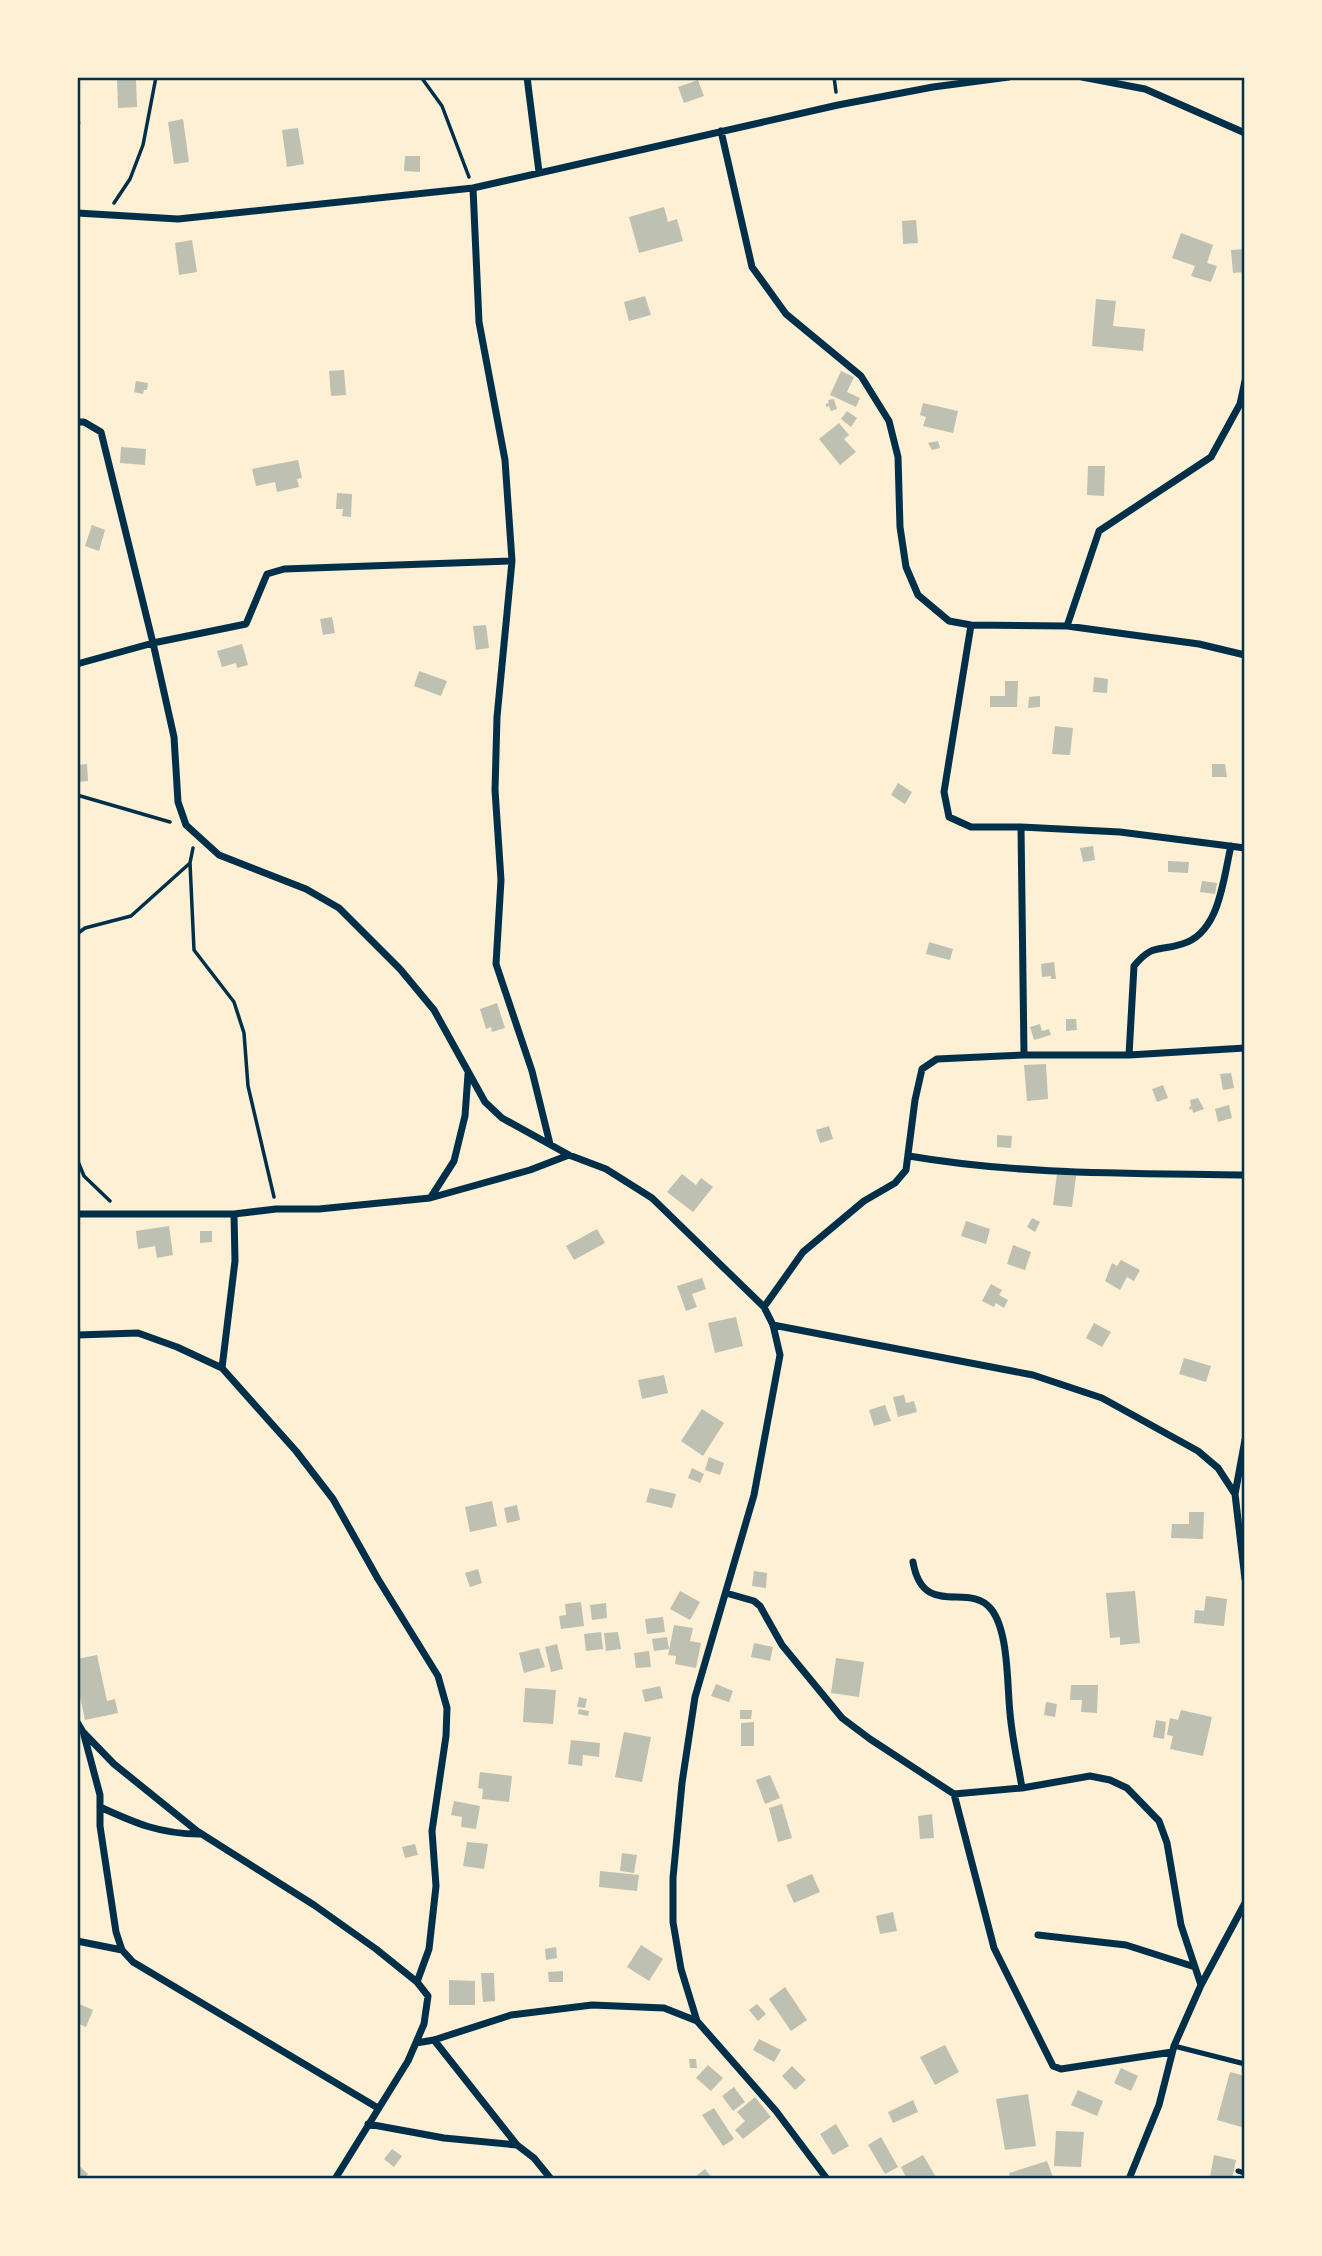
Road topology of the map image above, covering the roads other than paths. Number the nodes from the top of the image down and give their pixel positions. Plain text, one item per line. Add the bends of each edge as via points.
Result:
1 (527, 77) edge
2 (1009, 77) edge
3 (1082, 77) edge
4 (721, 131) junction
5 (1245, 133) edge
6 (539, 173) junction
7 (474, 188) junction
8 (77, 214) edge
9 (1245, 381) edge
10 (77, 422) edge
11 (512, 561) junction
12 (971, 625) junction
13 (1068, 626) junction
14 (153, 643) junction
15 (1245, 655) edge
16 (77, 664) edge
17 (1021, 827) junction
18 (1231, 846) junction
19 (1245, 848) edge
20 (1245, 1048) edge
21 (1024, 1055) junction
22 (1129, 1055) junction
23 (468, 1073) junction
24 (550, 1144) junction
25 (569, 1155) junction
26 (909, 1156) junction
27 (1245, 1175) edge
28 (430, 1198) junction
29 (77, 1214) edge
30 (234, 1214) junction
31 (764, 1307) junction
32 (773, 1325) junction
33 (77, 1335) edge
34 (222, 1368) junction
35 (1245, 1440) edge
36 (1235, 1494) junction
37 (913, 1562) dead end
38 (1245, 1579) edge
39 (726, 1593) junction
40 (77, 1722) edge
41 (83, 1732) junction
42 (1022, 1788) junction
43 (954, 1794) junction
44 (100, 1807) junction
45 (201, 1834) junction
46 (1245, 1903) edge
47 (1038, 1935) dead end
48 (77, 1941) edge
49 (122, 1950) junction
50 (1195, 1967) junction
51 (417, 1982) junction
52 (1200, 1985) junction
53 (697, 2021) junction
54 (434, 2040) junction
55 (416, 2043) junction
56 (1173, 2049) junction
57 (1245, 2064) edge
58 (378, 2108) junction
59 (368, 2124) junction
60 (517, 2145) junction
61 (1237, 2171) dead end
62 (1245, 2173) edge
63 (335, 2179) edge
64 (551, 2179) edge
65 (827, 2179) edge
66 (1129, 2179) edge

1 - 6 street
2 - 4 street via 852,102
3 - 5 street via 1145,89
4 - 6 street
4 - 12 street via 752,267 786,314 862,376 877,399 889,421 898,457 900,527 906,566 918,595 948,621
6 - 7 street
7 - 8 street via 178,219
7 - 11 street via 479,323 505,460
9 - 13 street via 1240,404 1211,457 1099,531
10 - 14 street via 101,432
11 - 14 street via 284,569 267,574 246,624
11 - 24 street via 497,717 495,790 501,880 496,964 532,1071
12 - 13 street
12 - 17 street via 944,792 949,817 971,827
13 - 15 street
14 - 16 street
14 - 23 street via 174,737 178,802 186,825 219,855 306,889 339,908 425,1000
17 - 18 street via 1120,832
17 - 21 street
18 - 19 street
18 - 22 street via 1216,908 1206,928 1184,944 1153,948 1134,966
20 - 22 street
21 - 22 street
21 - 26 street via 937,1059 922,1069
23 - 24 street via 485,1102 502,1118
23 - 28 street via 465,1116 454,1161
24 - 25 street
25 - 28 street via 530,1171
25 - 31 street via 606,1169 652,1198
26 - 27 street via 1099,1172
26 - 31 street via 906,1170 895,1183 864,1201 803,1252
28 - 30 street
29 - 30 street
30 - 34 street via 235,1262
31 - 32 street
32 - 36 street via 1033,1375 1102,1398 1198,1451 1218,1468
32 - 39 street via 780,1355 754,1495
33 - 34 street via 138,1333
34 - 51 street via 334,1499 438,1676 447,1709 432,1831 436,1886 429,1949
35 - 36 street
36 - 38 street
37 - 42 street via 915,1576 930,1592 982,1600 992,1609 1007,1668
39 - 43 street via 760,1606 782,1645 842,1718
39 - 53 street via 695,1697 673,1878 673,1922
40 - 41 street
41 - 44 street
41 - 45 street via 114,1764
42 - 43 street
42 - 50 street via 1090,1776 1110,1780 1127,1788 1159,1821 1181,1925
43 - 56 street via 994,1948 1053,2066 1061,2069
44 - 45 street via 153,1830
44 - 49 street
45 - 51 street via 314,1905
46 - 52 street
47 - 50 street via 1126,1945
48 - 49 street
49 - 58 street via 132,1962
50 - 52 street
51 - 55 street via 428,1996
52 - 56 street
53 - 54 street via 664,2008 592,2005 511,2015
53 - 65 street via 776,2111
54 - 55 street
54 - 60 street
55 - 58 street
56 - 57 lane
56 - 66 street via 1160,2105
58 - 59 street
59 - 60 street
59 - 63 street
60 - 64 street
61 - 62 lane

